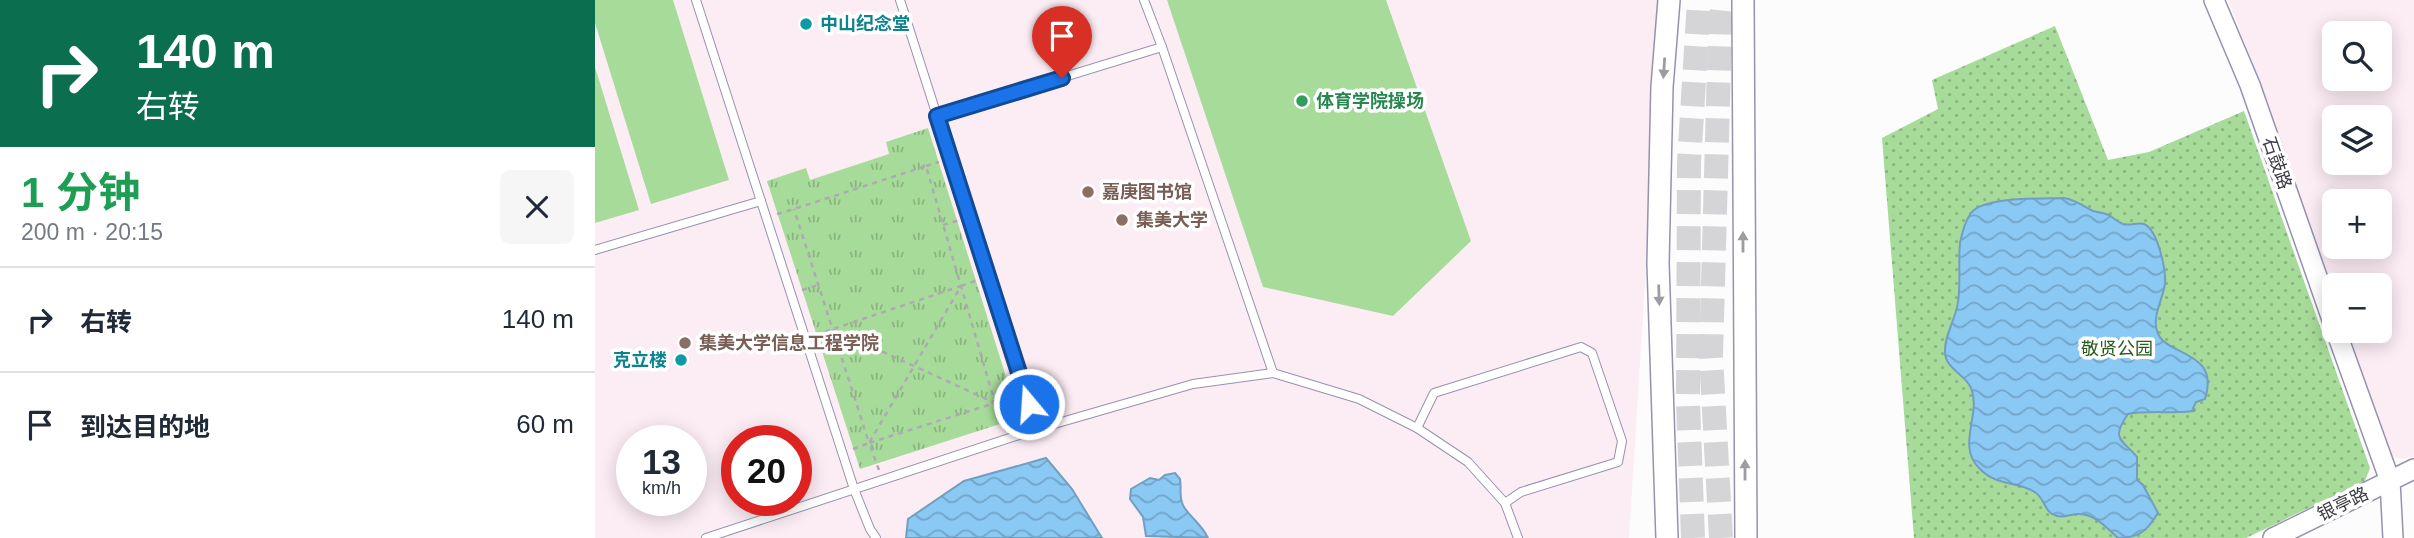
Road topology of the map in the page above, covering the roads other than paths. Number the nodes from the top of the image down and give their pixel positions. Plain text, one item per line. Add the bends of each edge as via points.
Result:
1 (696, 0) edge
2 (900, 0) edge
3 (1144, 0) edge
4 (1669, 0) edge
5 (1743, 0) edge
6 (2214, 0) edge
7 (1162, 47) junction
8 (937, 116) junction
9 (761, 201) junction
10 (595, 250) edge
11 (2322, 292) edge
12 (2340, 343) edge
13 (1273, 373) junction
14 (1417, 428) junction
15 (1037, 429) junction
16 (2414, 469) edge
17 (2390, 481) junction
18 (854, 489) junction
19 (1505, 503) junction
20 (706, 538) edge
21 (876, 538) edge
22 (1518, 538) edge
23 (1667, 538) edge
24 (1746, 538) edge
25 (2273, 538) edge
26 (2393, 538) edge

1 - 9 lane
2 - 8 lane
3 - 7 lane
4 -> 23 main road via 1658,263
24 -> 5 main road
6 - 11 street, 石鼓路 via 2250,85
7 - 8 lane
7 - 13 lane
8 - 15 lane
9 - 10 lane
9 - 18 lane
12 - 17 street, 石鼓路
13 - 14 lane via 1359,399
13 - 15 lane via 1193,384
14 - 19 lane via 1468,462
14 - 19 lane via 1434,393 1581,347 1592,353 1622,441 1618,462 1521,492
15 - 18 lane
16 - 17 street, 银亭路
17 - 25 street, 银亭路
17 - 26 street, 石鼓路
18 - 20 lane
18 - 21 lane
19 - 22 lane

